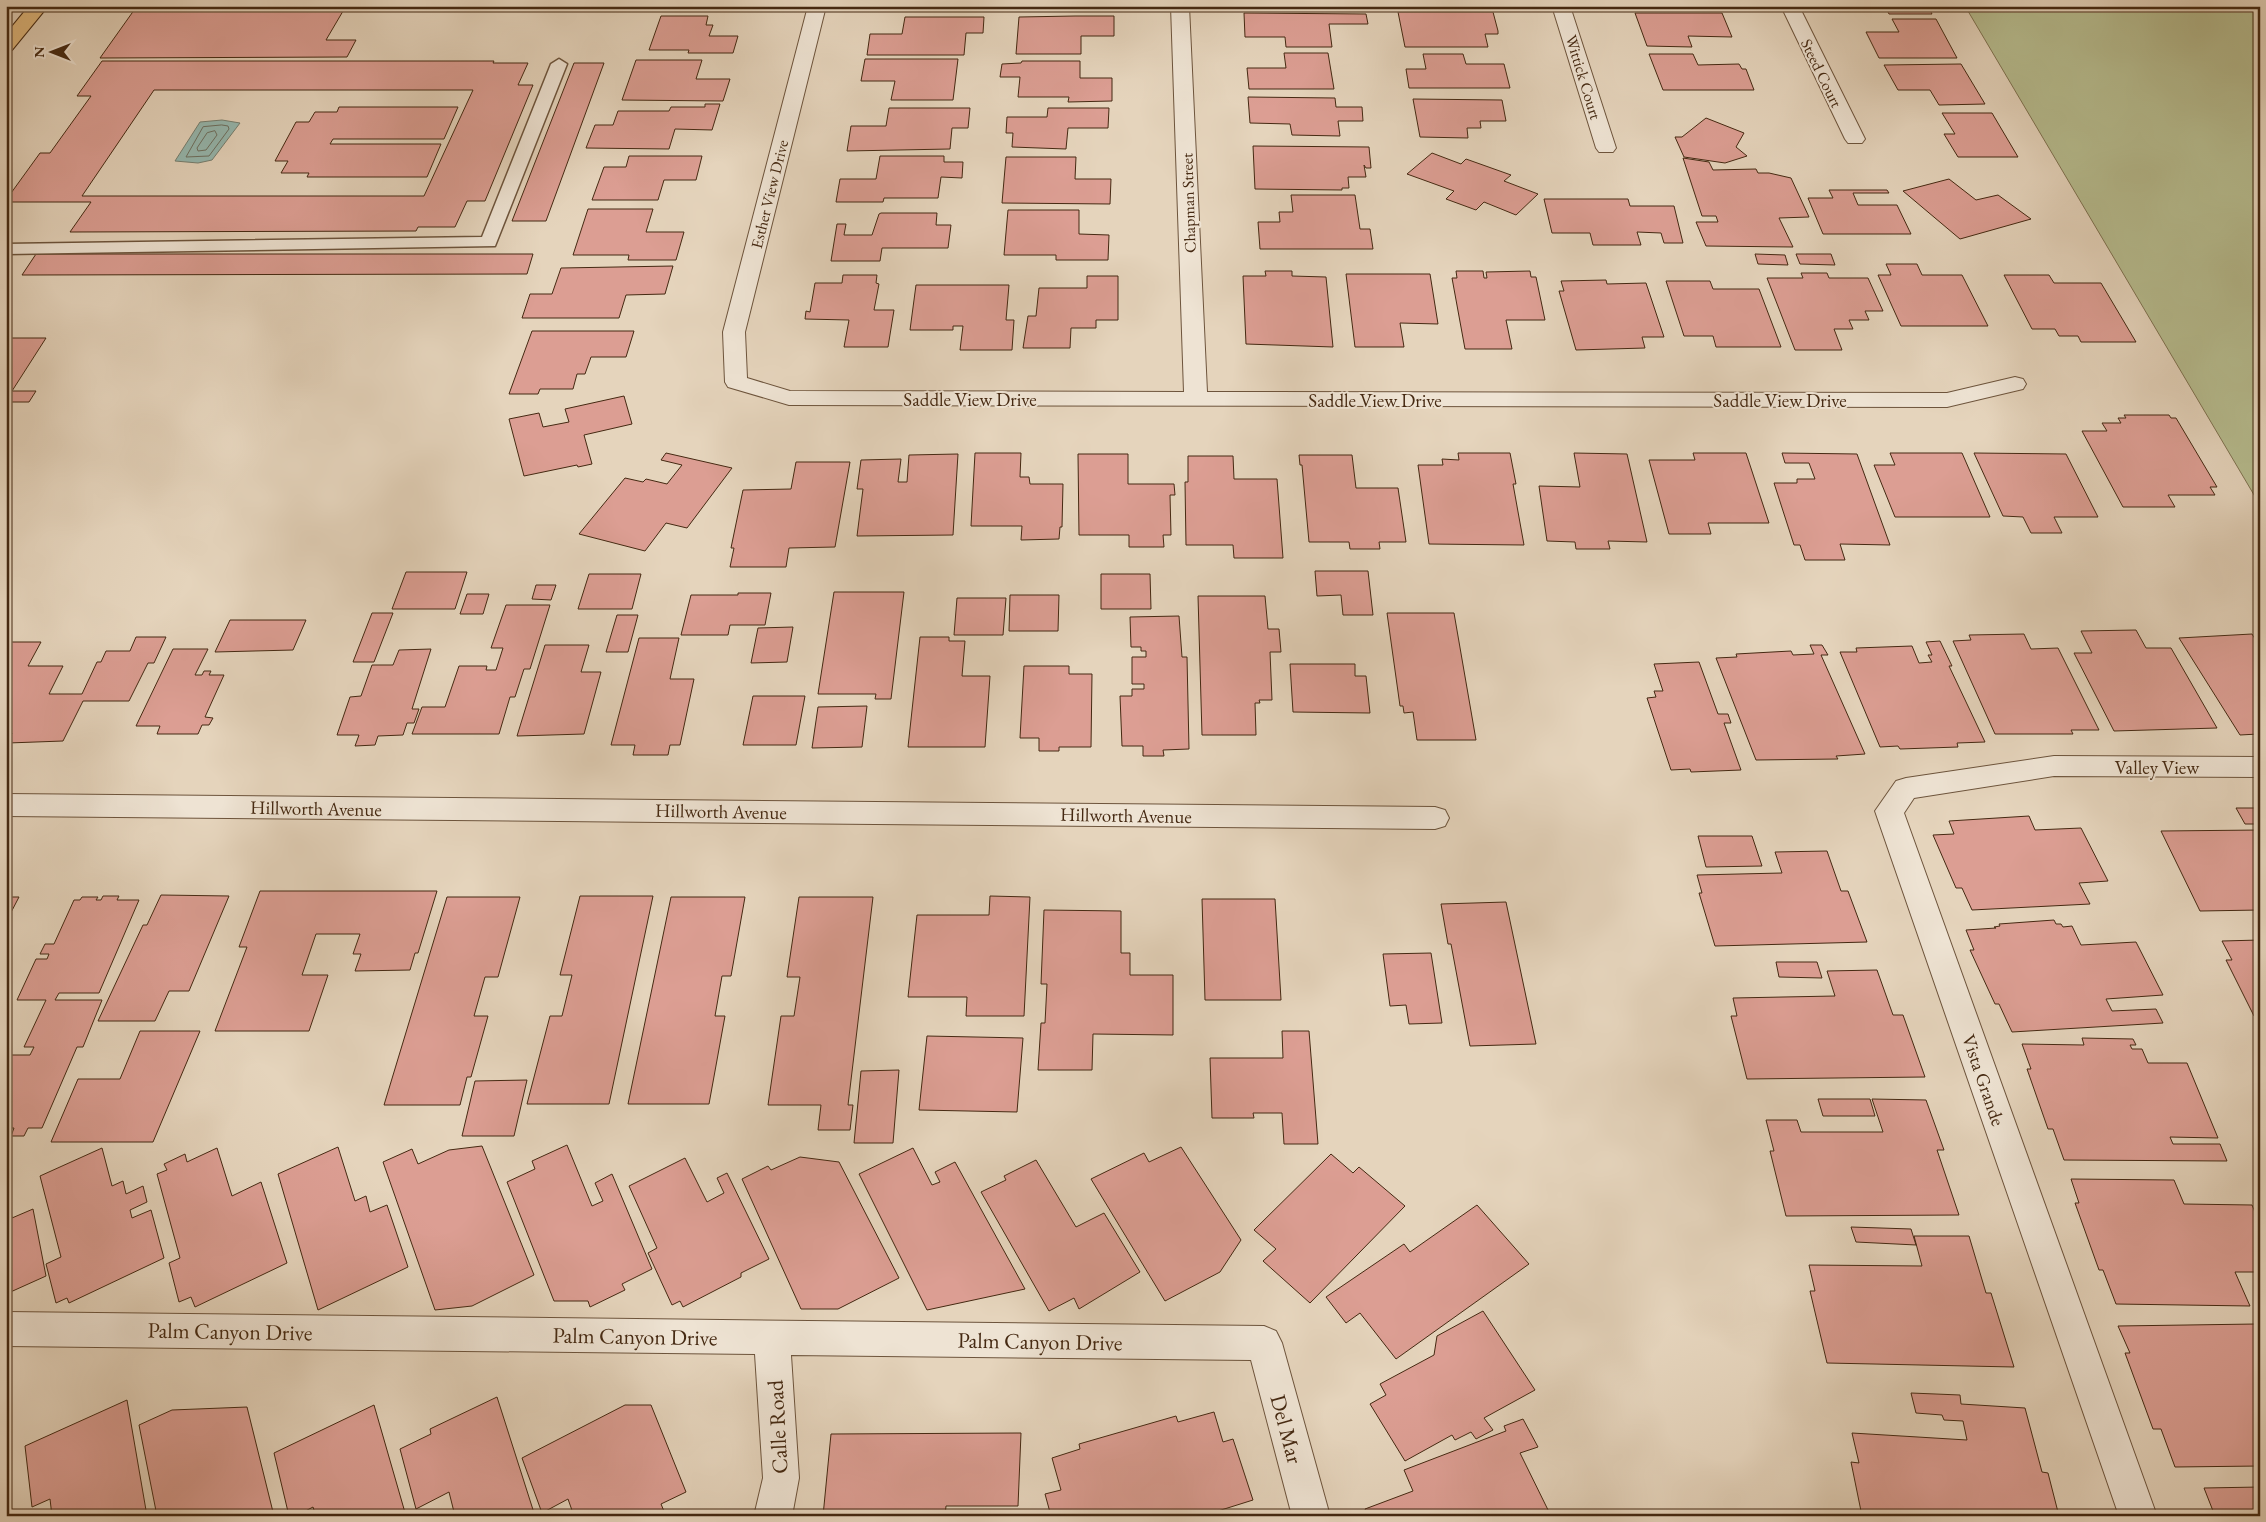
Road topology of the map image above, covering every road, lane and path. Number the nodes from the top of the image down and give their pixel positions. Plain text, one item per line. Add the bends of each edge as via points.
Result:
1 (39, 6) edge
2 (817, 6) edge
3 (1180, 6) edge
4 (1561, 6) edge
5 (1790, 6) edge
6 (6, 46) edge
7 (559, 64) dead end
8 (1855, 139) dead end
9 (1606, 148) dead end
10 (6, 249) edge
11 (736, 382) joint
12 (2015, 384) dead end
13 (1196, 400) junction
14 (2054, 766) joint
15 (2260, 767) edge
16 (6, 805) edge
17 (1435, 818) dead end
18 (6, 1329) edge
19 (772, 1338) junction
20 (1264, 1343) joint
21 (773, 1516) edge
22 (1311, 1516) edge
23 (2138, 1516) edge

1 - 6 highway
2 - 11 street, Esther View Drive via 734,332
3 - 13 street, Chapman Street
4 - 9 street, Wittick Court
5 - 8 street, Steed Court
7 - 10 lane via 489,242
11 - 13 street, Saddle View Drive via 789,398
12 - 13 street, Saddle View Drive via 1947,400
14 - 15 street, Valley View
14 - 23 street, Vista Grande via 1906,790 1889,810
16 - 17 street, Hillworth Avenue
18 - 19 street, Palm Canyon Drive
19 - 20 street, Palm Canyon Drive
19 - 21 street, Calle Road via 781,1478
20 - 22 street, Del Mar

